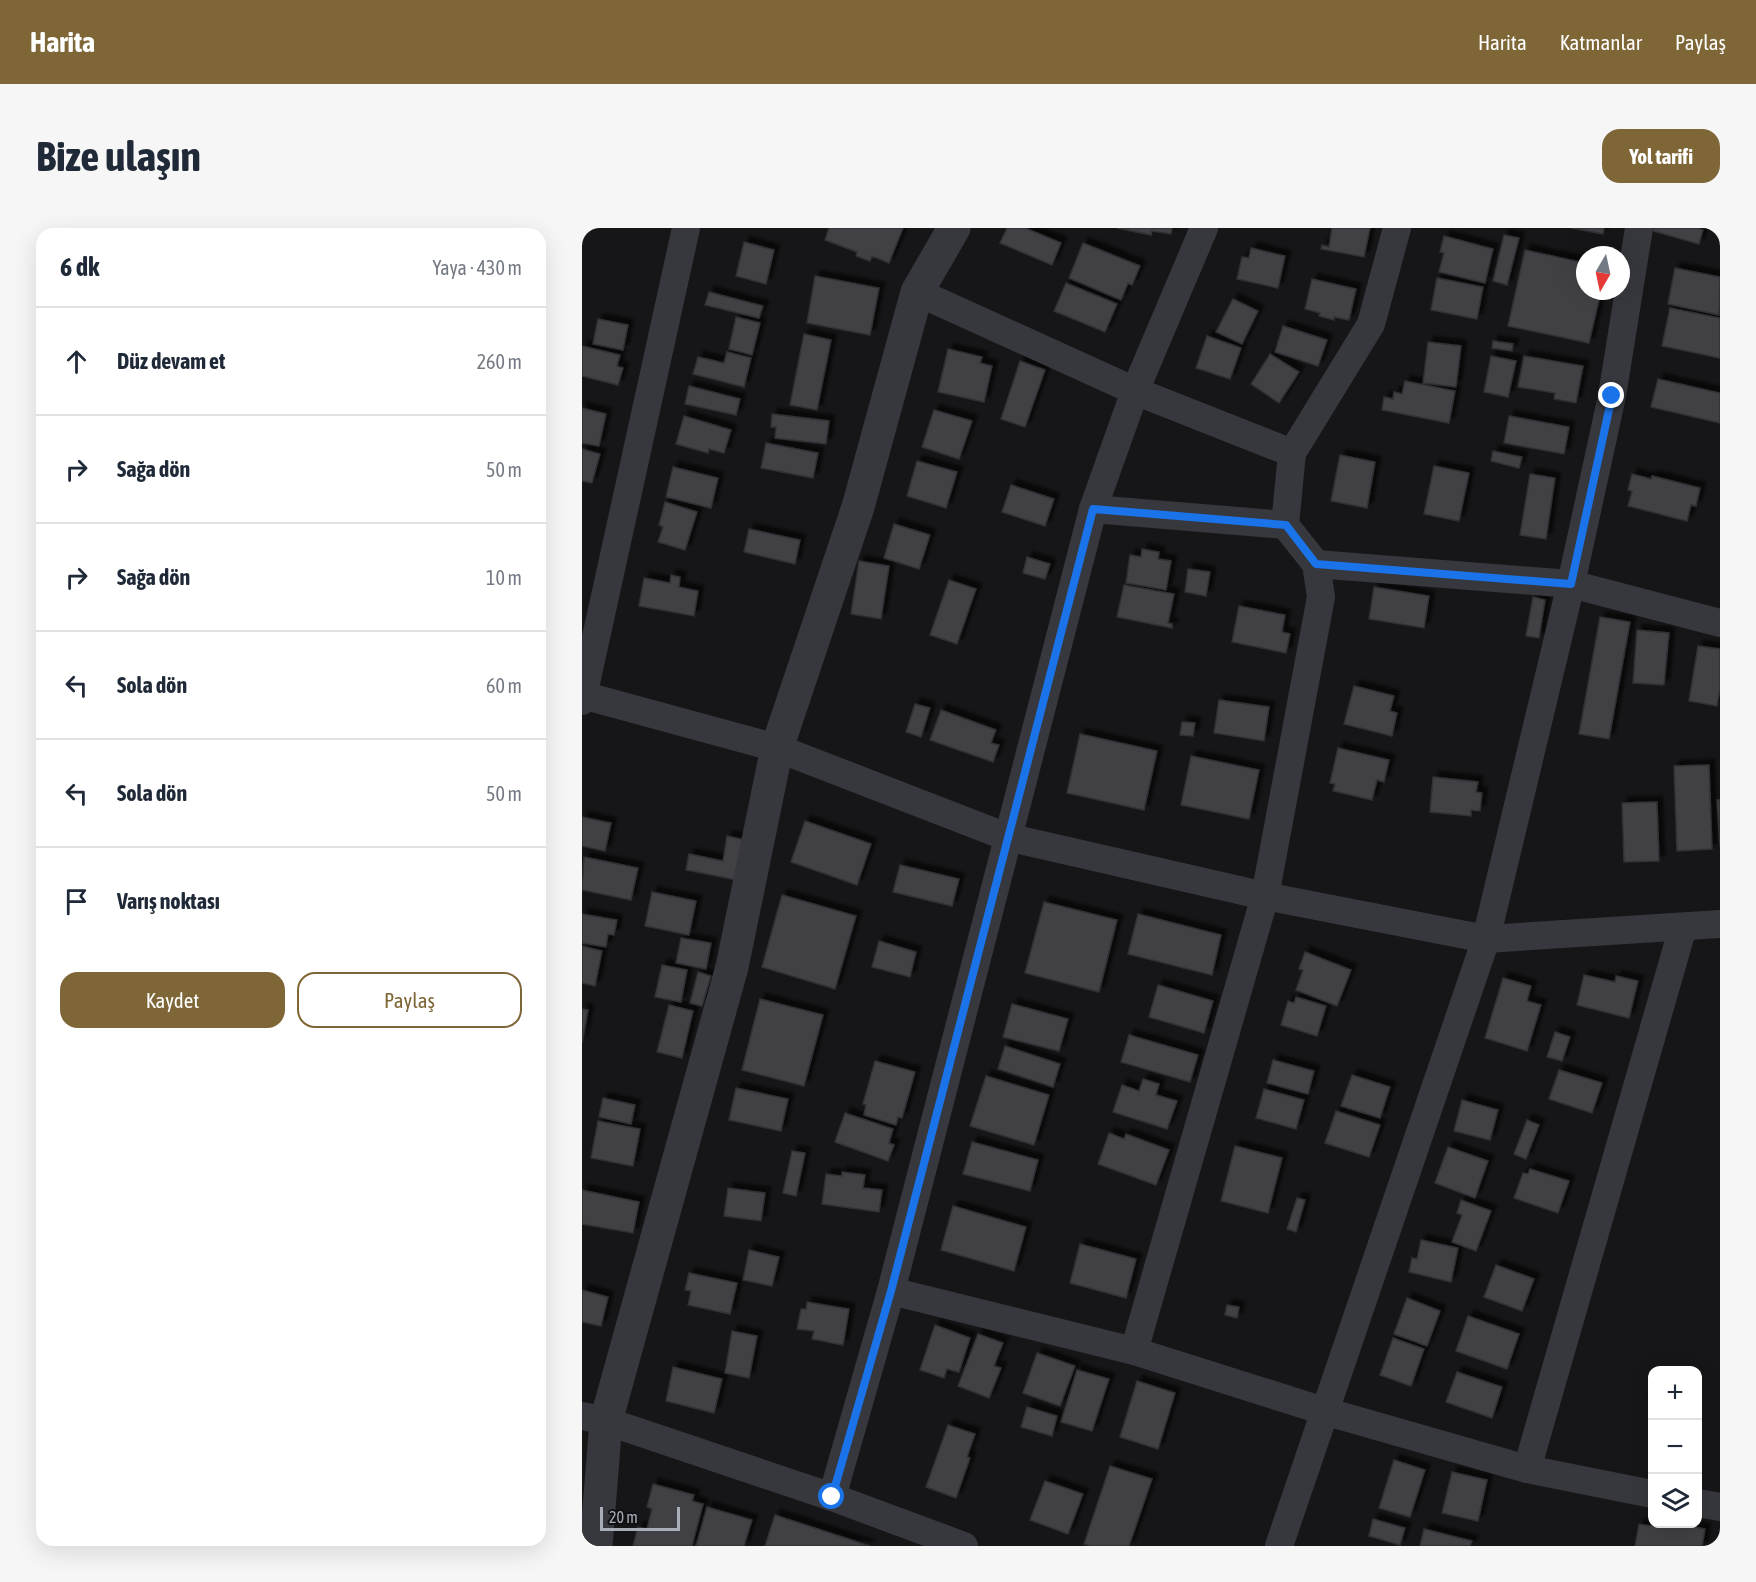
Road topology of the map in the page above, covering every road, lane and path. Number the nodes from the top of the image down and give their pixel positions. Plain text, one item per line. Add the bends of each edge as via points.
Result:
1 (686, 228) edge
2 (954, 228) edge
3 (1204, 228) edge
4 (1397, 228) edge
5 (1639, 228) edge
6 (917, 292) junction
7 (1135, 391) junction
8 (1292, 453) junction
9 (1093, 509) junction
10 (1286, 525) junction
11 (1316, 564) junction
12 (1571, 584) junction
13 (1720, 622) edge
14 (582, 697) edge
15 (777, 748) junction
16 (1007, 837) junction
17 (1265, 896) junction
18 (1720, 924) edge
19 (1683, 927) junction
20 (1486, 939) junction
21 (891, 1291) junction
22 (1134, 1351) junction
23 (1324, 1411) junction
24 (594, 1418) edge
25 (1527, 1469) junction
26 (1648, 1493) edge
27 (832, 1497) junction
28 (1702, 1504) edge
29 (1720, 1507) edge
30 (596, 1546) edge
31 (964, 1546) edge
32 (1279, 1546) edge

1 - 14 street
2 - 6 street
3 - 7 street
4 - 8 street via 1371,324
5 - 12 street via 1612,396
6 - 7 street
6 - 15 street via 858,507
7 - 8 street
7 - 9 street
8 - 10 street
9 - 10 street
9 - 16 street
10 - 11 street
11 - 12 street
11 - 17 street via 1321,597
12 - 13 street
12 - 20 street
14 - 15 street
15 - 16 street
15 - 24 street via 732,967
16 - 17 street
16 - 21 street
17 - 20 street
17 - 22 street
18 - 19 street
19 - 20 street
19 - 25 street
20 - 23 street
21 - 22 street
21 - 27 street
22 - 23 street
23 - 25 street
23 - 32 street
24 - 27 street
24 - 30 street
25 - 26 street
27 - 31 street
28 - 29 street

